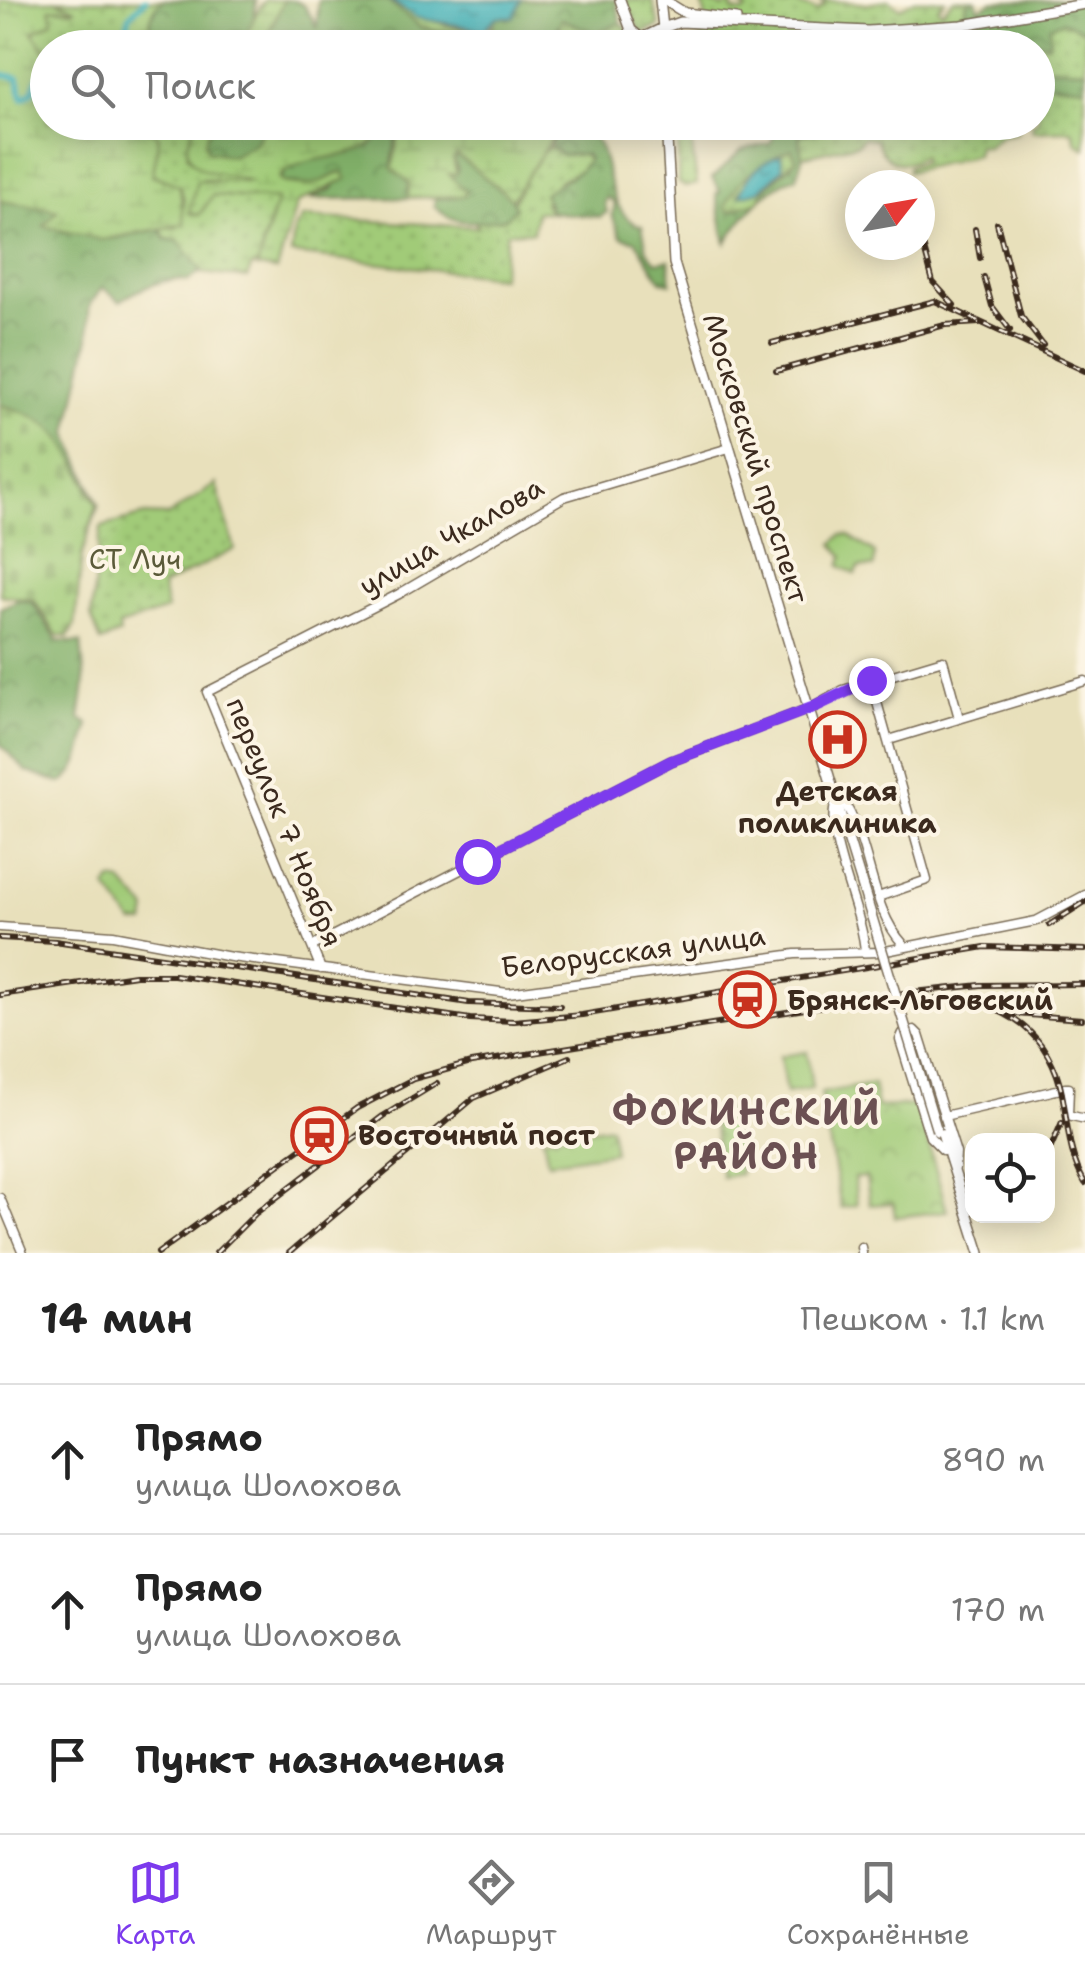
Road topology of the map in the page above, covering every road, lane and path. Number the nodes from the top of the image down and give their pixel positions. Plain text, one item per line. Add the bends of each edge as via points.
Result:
1 (620, 0) edge
2 (662, 0) edge
3 (1077, 0) edge
4 (1085, 4) edge
5 (662, 29) joint
6 (631, 30) edge
7 (670, 140) edge
8 (672, 191) junction
9 (729, 448) junction
10 (745, 491) junction
11 (871, 680) junction
12 (1085, 681) edge
13 (208, 692) joint
14 (811, 708) junction
15 (959, 718) junction
16 (888, 740) junction
17 (843, 817) junction
18 (1085, 895) edge
19 (881, 896) junction
20 (0, 927) edge
21 (895, 932) junction
22 (864, 937) junction
23 (904, 945) junction
24 (313, 946) junction
25 (891, 949) junction
26 (848, 950) junction
27 (865, 952) junction
28 (321, 969) junction
29 (944, 1116) junction
30 (1085, 1119) edge
31 (941, 1138) junction
32 (0, 1198) edge
33 (965, 1212) joint
34 (968, 1223) edge
35 (23, 1253) edge
36 (977, 1253) edge

1 - 6 main road
2 - 3 main road via 685,14 859,26
2 - 5 main road
4 - 5 main road via 917,29 680,22
7 - 8 main road, Московский проспект
8 - 9 main road, Московский проспект via 674,263
8 - 10 main road, Московский проспект via 678,262
9 - 10 main road, Московский проспект
9 - 13 street, улица Чкалова via 564,497 399,594
10 - 14 main road, Московский проспект
11 - 14 street
11 - 15 street via 943,660
11 - 16 street
12 - 15 street
13 - 24 street, переулок 7 Ноября
14 - 17 main road, Московский проспект
14 - 24 street via 666,763
15 - 16 street
16 - 19 street via 927,880
17 - 19 street, Московский проспект
17 - 22 street, Московский проспект
17 - 31 main road, Московский проспект, bridge
18 - 23 street, Белорусская улица via 1036,921
19 - 21 street, Московский проспект
20 - 28 street, Белорусская улица via 113,936
21 - 23 street, Московский проспект
21 - 25 street
22 - 26 street
22 - 27 street, Московский проспект
23 - 25 street, Белорусская улица
24 - 28 street, переулок 7 Ноября
25 - 27 street, Белорусская улица
26 - 27 street, Белорусская улица
26 - 28 street, Белорусская улица via 508,993
29 - 30 street via 1070,1088 1068,1116
29 - 31 street
29 - 31 street via 919,1035 903,1033 900,1040
31 - 33 main road, Московский проспект
31 - 33 main road, Московский проспект
32 - 35 street
34 - 36 main road, Московский проспект

